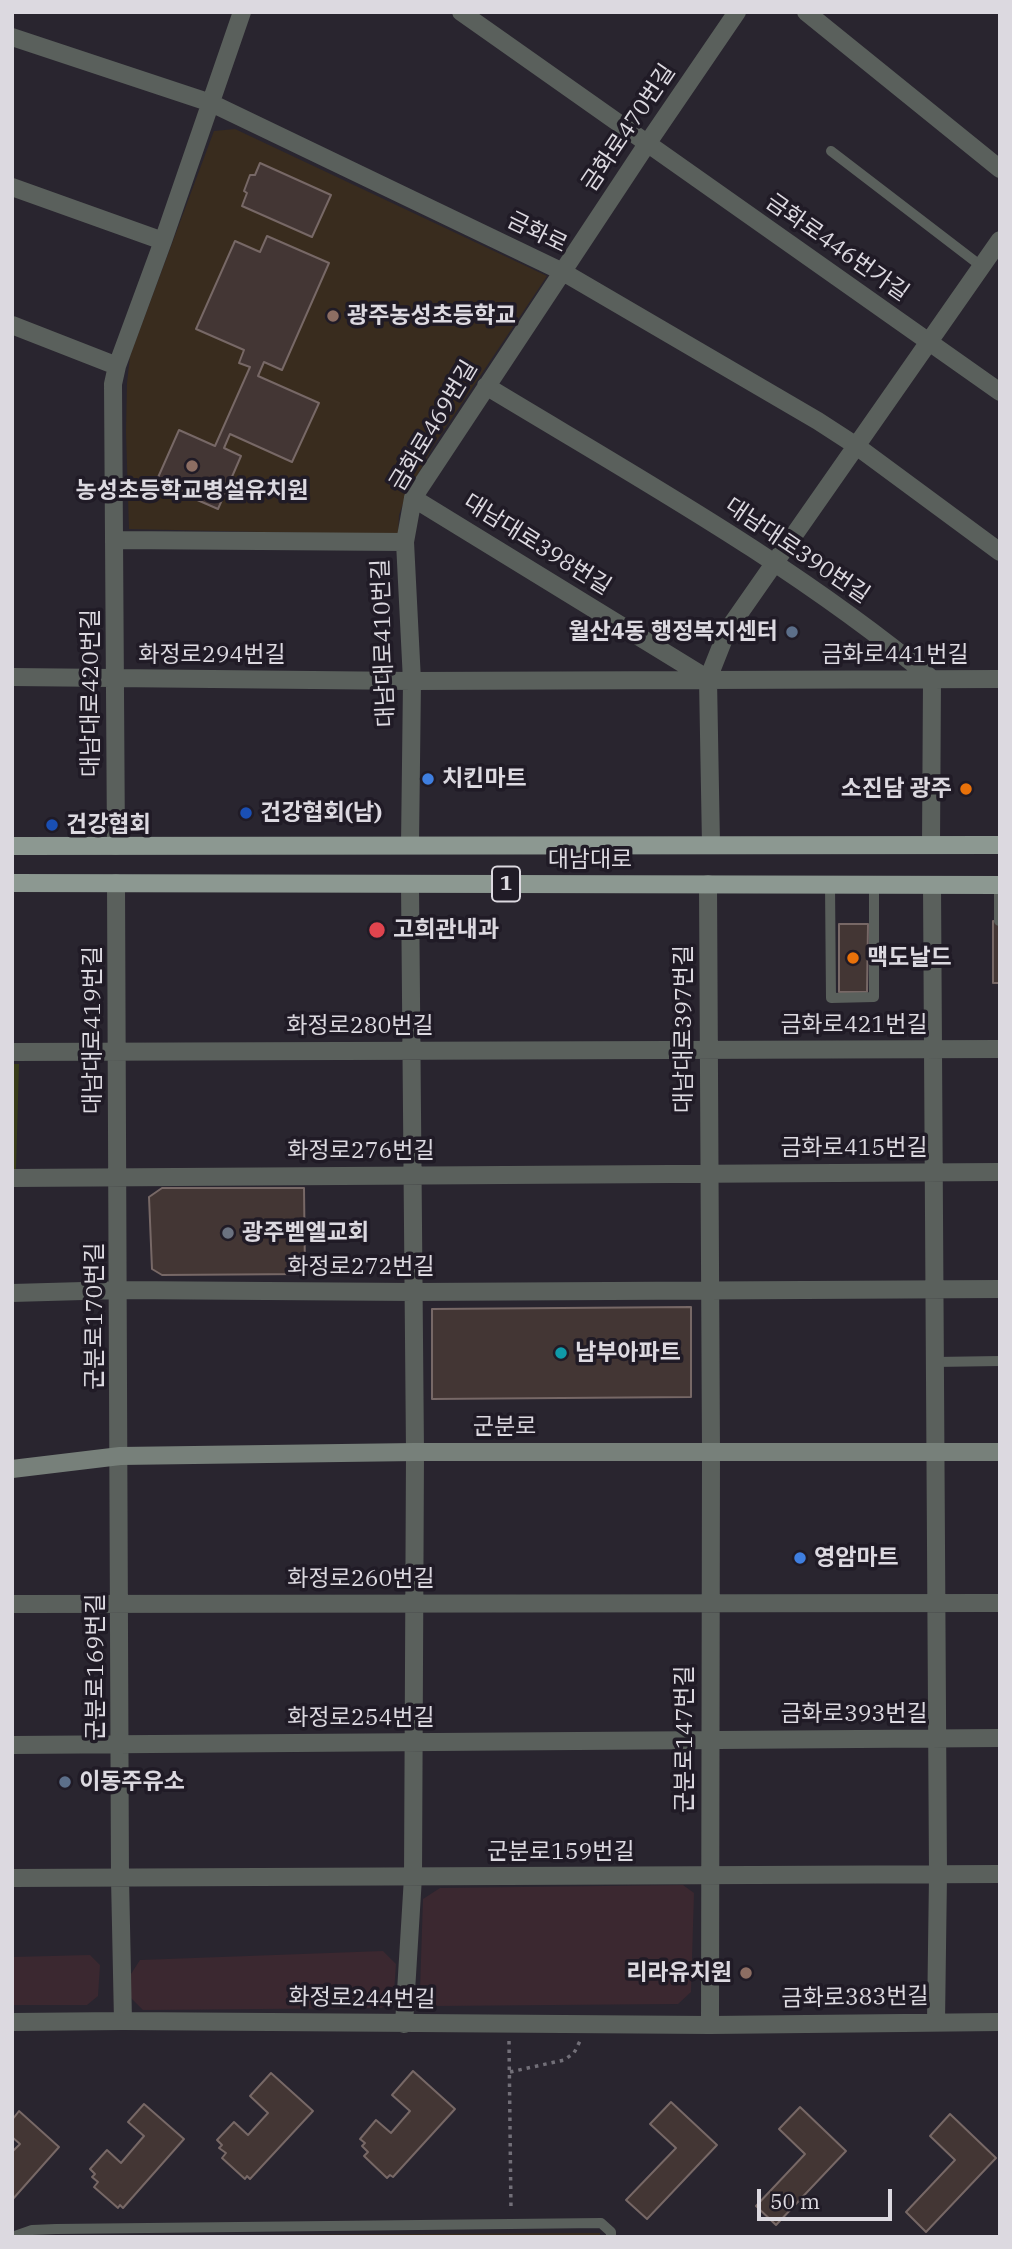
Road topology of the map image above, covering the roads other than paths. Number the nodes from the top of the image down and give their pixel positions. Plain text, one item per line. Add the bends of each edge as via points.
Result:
1 (242, 12) edge
2 (461, 12) edge
3 (737, 12) edge
4 (806, 12) edge
5 (12, 37) edge
6 (211, 103) junction
7 (647, 144) junction
8 (831, 151) dead end
9 (1000, 169) edge
10 (12, 187) edge
11 (1000, 240) edge
12 (163, 241) junction
13 (981, 266) junction
14 (563, 272) junction
15 (12, 325) edge
16 (929, 343) junction
17 (117, 366) junction
18 (486, 386) junction
19 (1000, 392) edge
20 (855, 445) junction
21 (413, 498) junction
22 (115, 540) junction
23 (405, 542) junction
24 (1000, 552) edge
25 (775, 562) junction
26 (12, 677) edge
27 (116, 679) junction
28 (708, 679) junction
29 (932, 679) junction
30 (1000, 679) edge
31 (412, 681) junction
32 (411, 845) junction
33 (711, 845) junction
34 (931, 845) junction
35 (1000, 845) edge
36 (12, 846) edge
37 (116, 846) junction
38 (12, 883) edge
39 (116, 883) junction
40 (410, 884) junction
41 (708, 884) junction
42 (830, 885) junction
43 (874, 885) junction
44 (932, 885) junction
45 (999, 885) edge
46 (999, 921) edge
47 (933, 1049) junction
48 (1000, 1049) edge
49 (708, 1050) junction
50 (412, 1051) junction
51 (12, 1052) edge
52 (118, 1052) junction
53 (934, 1172) junction
54 (1000, 1172) edge
55 (709, 1174) junction
56 (413, 1175) junction
57 (118, 1176) junction
58 (12, 1178) edge
59 (934, 1289) junction
60 (1000, 1289) edge
61 (119, 1290) junction
62 (710, 1291) junction
63 (414, 1292) junction
64 (12, 1293) edge
65 (1000, 1361) edge
66 (935, 1362) junction
67 (711, 1451) junction
68 (415, 1452) junction
69 (934, 1452) junction
70 (1000, 1452) edge
71 (120, 1456) junction
72 (12, 1469) edge
73 (1000, 1602) edge
74 (710, 1603) junction
75 (936, 1603) junction
76 (12, 1604) edge
77 (120, 1604) junction
78 (413, 1604) junction
79 (937, 1738) junction
80 (1000, 1738) edge
81 (709, 1740) junction
82 (413, 1742) junction
83 (121, 1744) junction
84 (12, 1745) edge
85 (1000, 1874) edge
86 (709, 1875) junction
87 (937, 1875) junction
88 (413, 1877) junction
89 (12, 1878) edge
90 (120, 1878) junction
91 (124, 2021) junction
92 (12, 2022) edge
93 (936, 2022) junction
94 (1000, 2022) edge
95 (404, 2024) junction
96 (710, 2025) junction
97 (12, 2236) edge
98 (611, 2237) edge

1 - 6 street, 대남대로420번길
2 - 7 street, 금화로446번가길
3 - 7 street, 금화로470번길
4 - 9 street
5 - 6 street, 금화로
6 - 12 street, 대남대로420번길
6 - 14 street, 금화로
7 - 14 street, 금화로470번길
7 - 16 street, 금화로446번가길
8 - 13 lane
10 - 12 street
11 - 13 street
12 - 17 street, 대남대로420번길
13 - 16 street
14 - 18 street, 금화로469번길
14 - 20 street, 금화로
15 - 17 street
16 - 19 street, 금화로446번가길
16 - 20 street
17 - 22 street, 대남대로420번길 via 113,384
18 - 21 street, 금화로469번길
18 - 25 street, 대남대로390번길
20 - 24 street, 금화로
20 - 25 street
21 - 23 street, 금화로469번길
21 - 28 street, 대남대로398번길
22 - 23 street, 대남대로410번길
22 - 27 street, 대남대로420번길
23 - 31 street, 대남대로410번길
25 - 28 street via 727,631
25 - 29 street, 대남대로390번길
26 - 27 street, 화정로294번길
27 - 31 street, 화정로294번길
27 - 37 street, 대남대로420번길
28 - 29 street, 금화로441번길
28 - 31 street, 금화로441번길
28 - 33 street
29 - 30 street, 금화로441번길
29 - 34 street
31 - 32 street, 대남대로410번길
32 - 33 main road, 대남대로 / 1
32 - 37 main road, 대남대로 / 1
33 - 34 main road, 대남대로 / 1
34 - 35 main road, 대남대로 / 1
36 - 37 main road, 대남대로 / 1
38 - 39 main road, 대남대로 / 1
39 - 40 main road, 대남대로 / 1
39 - 52 street, 대남대로419번길
40 - 41 main road, 대남대로 / 1
40 - 50 street
41 - 42 main road, 대남대로 / 1
41 - 49 street, 대남대로397번길
42 - 43 main road, 대남대로 / 1
42 - 43 lane via 831,998 874,997
43 - 44 main road, 대남대로 / 1
44 - 45 main road, 대남대로 / 1
44 - 47 street
45 - 46 lane
47 - 48 street, 금화로421번길
47 - 49 street, 금화로421번길
47 - 53 street
49 - 50 street, 화정로280번길
49 - 55 street, 대남대로397번길
50 - 52 street, 화정로280번길
50 - 56 street
51 - 52 street, 화정로280번길
52 - 57 street, 대남대로419번길
53 - 54 street, 금화로415번길
53 - 55 street, 금화로415번길
53 - 59 street
55 - 56 street, 화정로276번길
55 - 62 street, 대남대로397번길
56 - 57 street, 화정로276번길
56 - 63 street
57 - 58 street, 화정로276번길
57 - 61 street, 군분로170번길
59 - 60 street, 화정로272번길
59 - 62 street, 화정로272번길
59 - 66 street
61 - 63 street, 화정로272번길
61 - 64 street, 화정로272번길
61 - 71 street, 군분로170번길
62 - 63 street, 화정로272번길
62 - 67 street, 군분로147번길
63 - 68 street
65 - 66 lane
66 - 69 street
67 - 68 street, 군분로
67 - 69 street, 군분로
67 - 74 street, 군분로147번길
68 - 71 street, 군분로
68 - 78 street
69 - 70 street, 군분로
69 - 75 street
71 - 72 street, 군분로
71 - 77 street, 군분로169번길
73 - 75 street
74 - 75 street
74 - 78 street, 화정로260번길
74 - 81 street, 군분로147번길
75 - 79 street
76 - 77 street, 화정로260번길
77 - 78 street, 화정로260번길
77 - 83 street, 군분로169번길
78 - 82 street
79 - 80 street, 금화로393번길
79 - 81 street, 금화로393번길
79 - 87 street
81 - 82 street, 화정로254번길
81 - 86 street, 군분로147번길
82 - 83 street, 화정로254번길
82 - 88 street
83 - 84 street, 화정로254번길
83 - 90 street, 군분로169번길
85 - 87 street
86 - 87 street
86 - 88 street, 군분로159번길
86 - 96 street, 군분로147번길
87 - 93 street
88 - 90 street
88 - 95 street
89 - 90 street
90 - 91 street, 군분로169번길
91 - 92 street, 화정로244번길
91 - 95 street, 화정로244번길
93 - 94 street, 금화로383번길
93 - 96 street, 금화로383번길
95 - 96 street, 화정로244번길
97 - 98 lane via 56,2229 601,2223

